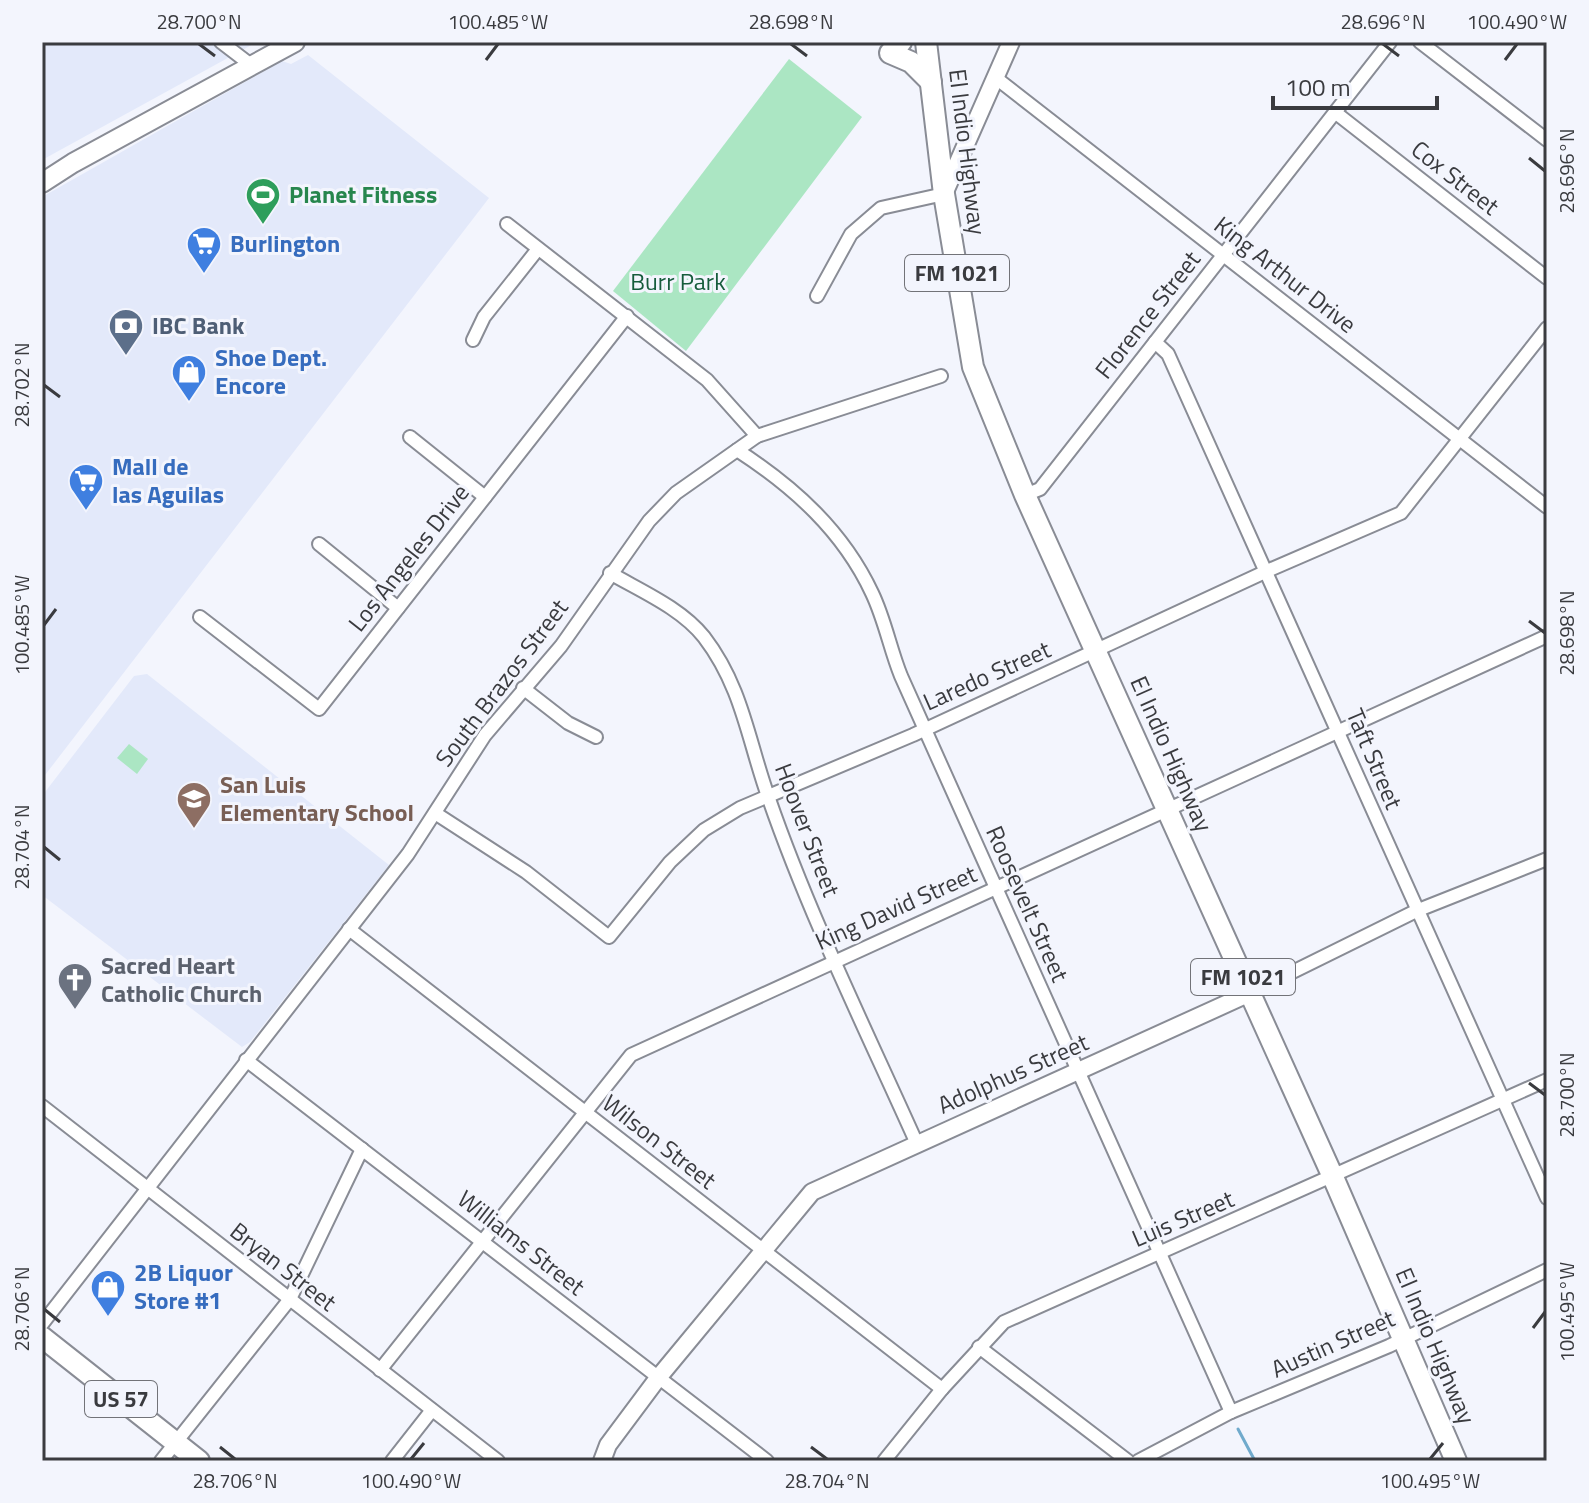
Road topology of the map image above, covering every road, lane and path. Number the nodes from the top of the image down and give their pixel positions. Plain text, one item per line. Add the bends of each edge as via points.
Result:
1 (221, 42) edge
2 (295, 42) edge
3 (901, 42) edge
4 (926, 42) edge
5 (1011, 42) edge
6 (1390, 42) edge
7 (1420, 42) edge
8 (251, 65) junction
9 (996, 78) junction
10 (931, 82) junction
11 (1336, 113) junction
12 (1547, 140) edge
13 (42, 183) edge
14 (944, 194) junction
15 (507, 224) dead end
16 (538, 249) junction
17 (1223, 255) junction
18 (1547, 278) edge
19 (817, 296) dead end
20 (627, 316) junction
21 (1547, 328) edge
22 (473, 340) dead end
23 (1155, 342) junction
24 (941, 376) dead end
25 (757, 436) junction
26 (410, 437) dead end
27 (1461, 439) junction
28 (737, 450) junction
29 (1025, 495) junction
30 (485, 497) junction
31 (1547, 507) edge
32 (319, 544) dead end
33 (1267, 571) junction
34 (610, 573) junction
35 (398, 608) junction
36 (200, 617) dead end
37 (1547, 636) edge
38 (1095, 650) junction
39 (523, 688) junction
40 (924, 729) junction
41 (1338, 730) junction
42 (596, 737) dead end
43 (768, 799) junction
44 (1168, 810) junction
45 (435, 813) junction
46 (1547, 859) edge
47 (995, 887) junction
48 (1416, 911) junction
49 (349, 929) junction
50 (835, 960) junction
51 (1250, 993) junction
52 (246, 1060) junction
53 (1077, 1071) junction
54 (1547, 1080) edge
55 (1502, 1100) junction
56 (42, 1106) edge
57 (583, 1110) junction
58 (917, 1144) junction
59 (362, 1149) junction
60 (1333, 1177) junction
61 (146, 1188) junction
62 (1547, 1198) edge
63 (481, 1239) junction
64 (761, 1249) junction
65 (1161, 1252) junction
66 (1547, 1270) edge
67 (290, 1299) junction
68 (42, 1324) edge
69 (1404, 1336) junction
70 (42, 1337) edge
71 (979, 1347) junction
72 (380, 1370) junction
73 (658, 1378) junction
74 (942, 1389) junction
75 (432, 1410) junction
76 (1231, 1412) junction
77 (175, 1442) junction
78 (161, 1461) edge
79 (199, 1461) edge
80 (392, 1461) edge
81 (498, 1461) edge
82 (602, 1461) edge
83 (767, 1461) edge
84 (884, 1461) edge
85 (1128, 1461) edge
86 (1138, 1461) edge
87 (1456, 1461) edge

1 - 8 street
2 - 8 main road
3 - 10 main road via 890,53 911,62
4 - 10 main road, El Indio Highway / FM 1021
5 - 9 street
6 - 11 street, Florence Street
7 - 12 street
8 - 13 main road
9 - 14 street
9 - 17 street, King Arthur Drive
10 - 14 main road, El Indio Highway / FM 1021
11 - 17 street, Florence Street
11 - 18 street, Cox Street
14 - 19 street via 881,208 851,234
14 - 29 main road, El Indio Highway / FM 1021 via 973,367
15 - 16 street
16 - 20 street
16 - 22 street via 484,317
17 - 23 street, Florence Street
17 - 27 street, King Arthur Drive
20 - 25 street via 707,380
20 - 30 street, Los Angeles Drive
21 - 27 street, Laredo Street
23 - 29 street, Florence Street via 1040,489
23 - 33 street, Taft Street via 1168,354
24 - 25 street, South Brazos Street
25 - 28 street, South Brazos Street
26 - 30 street
27 - 31 street, King Arthur Drive
27 - 33 street, Laredo Street via 1401,513
28 - 34 street, South Brazos Street via 676,493
28 - 40 street, Roosevelt Street via 822,518 860,569
29 - 38 main road, El Indio Highway / FM 1021
30 - 35 street, Los Angeles Drive
32 - 35 street
33 - 38 street, Laredo Street
33 - 41 street, Taft Street
34 - 39 street, South Brazos Street via 561,646
34 - 43 street, Hoover Street via 670,608 702,635 733,681
35 - 36 street, Los Angeles Drive via 319,709
37 - 41 street, King David Street
38 - 40 street, Laredo Street
38 - 44 main road, El Indio Highway / FM 1021
39 - 42 street
39 - 45 street, South Brazos Street via 485,735
40 - 43 street, Laredo Street
40 - 47 street, Roosevelt Street
41 - 44 street, King David Street
41 - 48 street, Taft Street
43 - 45 street, Laredo Street via 740,808 704,830 670,862 609,937 526,872
43 - 50 street, Hoover Street
44 - 47 street, King David Street
44 - 51 main road, El Indio Highway / FM 1021
45 - 49 street, South Brazos Street
46 - 48 street, Adolphus Street
47 - 50 street, King David Street
47 - 53 street, Roosevelt Street
48 - 51 street, Adolphus Street
48 - 55 street, Taft Street
49 - 52 street, South Brazos Street
49 - 57 street, Wilson Street
50 - 57 street, King David Street via 651,1042 631,1055
50 - 58 street, Hoover Street
51 - 53 street, Adolphus Street
51 - 60 main road, El Indio Highway / FM 1021
52 - 59 street, Williams Street
52 - 61 street, South Brazos Street
53 - 58 street, Adolphus Street
53 - 65 street, Roosevelt Street
54 - 55 street, Luis Street
55 - 60 street, Luis Street
55 - 62 street, Taft Street
56 - 61 street, Bryan Street
57 - 63 street, King David Street
57 - 64 street, Wilson Street
58 - 64 street, Adolphus Street via 812,1192
59 - 63 street, Williams Street
59 - 67 street
60 - 65 street, Luis Street
60 - 69 main road, El Indio Highway / FM 1021
61 - 67 street, Bryan Street
61 - 68 street, South Brazos Street
63 - 72 street, King David Street
63 - 73 street, Williams Street
64 - 73 street, Adolphus Street
64 - 74 street, Wilson Street
65 - 71 street, Luis Street via 1004,1322
65 - 76 street, Roosevelt Street
66 - 69 street, Austin Street
67 - 72 street, Bryan Street
67 - 77 street
69 - 76 street, Austin Street
69 - 87 main road, El Indio Highway / FM 1021
70 - 77 main road, US 57
71 - 74 street, Luis Street
71 - 85 street
72 - 75 street, Bryan Street
73 - 82 street, Adolphus Street
73 - 83 street, Williams Street
74 - 84 street, Luis Street
75 - 80 street
75 - 81 street, Bryan Street
76 - 86 street, Austin Street
77 - 78 street
77 - 79 main road, US 57

